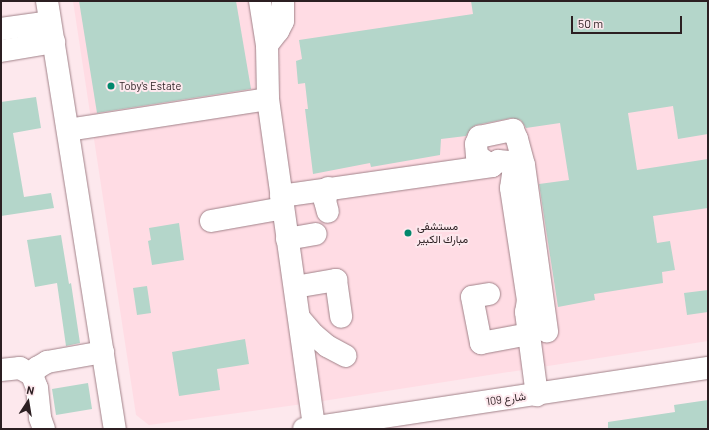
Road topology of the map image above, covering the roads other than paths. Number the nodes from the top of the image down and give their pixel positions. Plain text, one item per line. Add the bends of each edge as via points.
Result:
1 (260, 1) edge
2 (283, 1) edge
3 (50, 21) edge
4 (1, 29) edge
5 (267, 45) junction
6 (1, 51) edge
7 (268, 99) junction
8 (68, 130) junction
9 (492, 166) junction
10 (328, 188) junction
11 (282, 202) junction
12 (328, 212) dead end
13 (211, 221) dead end
14 (316, 234) dead end
15 (287, 239) junction
16 (295, 287) junction
17 (489, 294) dead end
18 (462, 298) dead end
19 (341, 317) dead end
20 (300, 319) junction
21 (534, 326) junction
22 (475, 344) junction
23 (103, 352) junction
24 (346, 356) dead end
25 (708, 368) edge
26 (1, 370) edge
27 (32, 375) junction
28 (537, 395) junction
29 (367, 425) edge
30 (309, 428) edge
31 (44, 429) edge
32 (115, 429) edge

1 - 5 street
2 - 5 street via 284,21
3 - 4 street
3 - 6 street
3 - 8 street
5 - 7 street
7 - 8 street
7 - 11 street
8 - 23 street
9 - 10 street
9 - 21 street via 498,161 509,162 514,167 511,188
9 - 21 street via 477,156 478,137 513,130 518,138 524,165
10 - 11 street
10 - 12 street via 325,201
11 - 13 street
11 - 15 street
14 - 15 street
15 - 16 street
16 - 19 street via 336,280
16 - 20 street
17 - 22 street via 472,296
18 - 22 street
20 - 24 street via 327,346
20 - 30 street
21 - 22 street
21 - 28 street
23 - 27 street via 47,362 37,368
23 - 32 street
25 - 28 street, شارع 109
26 - 27 street via 20,368
27 - 31 street via 37,388 40,418
28 - 29 street, شارع 109
29 - 30 street, شارع 109

